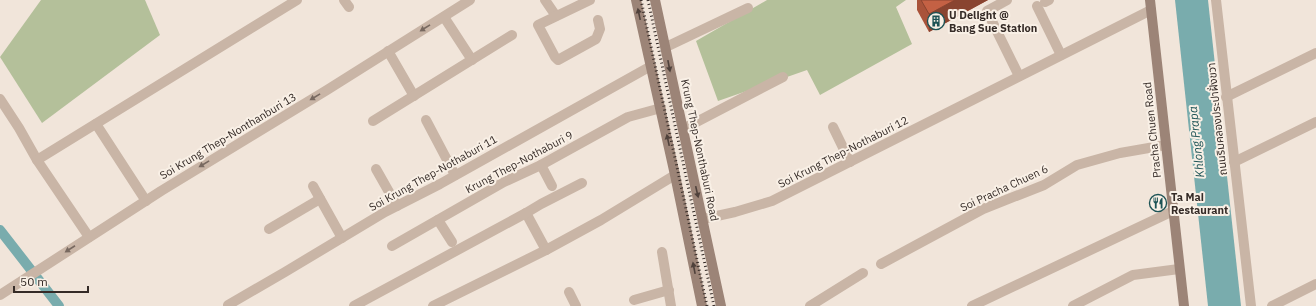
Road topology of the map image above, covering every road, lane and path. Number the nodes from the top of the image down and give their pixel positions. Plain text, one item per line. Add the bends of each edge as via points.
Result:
1 (297, 0) edge
2 (470, 0) edge
3 (545, 0) edge
4 (590, 0) edge
5 (636, 0) edge
6 (655, 0) edge
7 (1007, 0) edge
8 (1216, 0) edge
9 (1044, 3) edge
10 (1151, 5) edge
11 (748, 8) dead end
12 (556, 16) junction
13 (444, 17) junction
14 (598, 20) dead end
15 (512, 35) dead end
16 (666, 46) junction
17 (388, 51) junction
18 (1316, 53) edge
19 (1062, 55) junction
20 (472, 60) junction
21 (651, 66) junction
22 (1019, 76) junction
23 (783, 77) dead end
24 (414, 96) junction
25 (1226, 97) junction
26 (0, 99) edge
27 (660, 108) junction
28 (426, 120) dead end
29 (373, 121) dead end
30 (1316, 122) edge
31 (96, 124) junction
32 (833, 127) dead end
33 (683, 129) junction
34 (1166, 145) junction
35 (37, 160) junction
36 (850, 162) junction
37 (1234, 162) junction
38 (541, 165) junction
39 (376, 169) dead end
40 (454, 175) junction
41 (675, 176) junction
42 (582, 183) dead end
43 (313, 186) dead end
44 (552, 186) dead end
45 (320, 199) junction
46 (146, 201) junction
47 (397, 206) junction
48 (1173, 211) junction
49 (526, 213) junction
50 (703, 219) junction
51 (438, 220) junction
52 (268, 229) dead end
53 (89, 237) junction
54 (342, 238) junction
55 (452, 242) dead end
56 (392, 246) dead end
57 (546, 250) junction
58 (662, 252) dead end
59 (881, 264) dead end
60 (1179, 269) junction
61 (863, 273) dead end
62 (1316, 284) edge
63 (669, 290) junction
64 (570, 292) dead end
65 (0, 295) edge
66 (634, 300) dead end
67 (366, 303) edge
68 (228, 305) edge
69 (354, 306) edge
70 (433, 306) edge
71 (576, 306) edge
72 (671, 306) edge
73 (702, 306) edge
74 (721, 306) edge
75 (810, 306) edge
76 (972, 306) edge
77 (1073, 306) edge
78 (1184, 306) edge
79 (1250, 306) edge
80 (1272, 306) edge

1 - 31 street
2 - 13 street, Soi Krung Thep-Nonthanburi 13
3 - 12 street
4 - 12 street
21 -> 5 main road
6 - 16 main road, Krung Thep-Nonthaburi Road
7 - 22 street via 987,11
8 - 25 street, ถนนริมคลองประปาฝั่งขวา
9 - 19 street
10 - 19 street, Soi Krung Thep-Nothaburi 12
10 - 34 main road, Pracha Chuen Road
11 - 16 street
12 - 14 street via 538,25 558,60 596,38 600,29
13 -> 17 street, Soi Krung Thep-Nonthanburi 13
13 - 20 street
15 - 20 street
16 -> 33 main road, Krung Thep-Nonthaburi Road
17 - 24 street
17 -> 46 street, Soi Krung Thep-Nonthanburi 13
18 - 25 street
19 - 22 street, Soi Krung Thep-Nothaburi 12
20 - 24 street
21 - 27 main road
21 - 40 street, Soi Krung Thep-Nothaburi 11
22 - 36 street, Soi Krung Thep-Nothaburi 12
23 - 33 street
24 - 29 street
25 - 37 street, ถนนริมคลองประปาฝั่งขวา
26 - 35 street
27 - 38 street, Krung Thep-Nothaburi 9 via 628,117
41 -> 27 main road
28 - 40 street
30 - 37 street
31 - 35 street
31 - 46 street
32 - 36 street
33 -> 50 main road, Krung Thep-Nonthaburi Road
34 - 48 main road, Pracha Chuen Road
34 - 59 street, Soi Pracha Chuen 6 via 1120,153 1076,165 1044,185 983,209
35 - 53 street
36 - 50 street, Soi Krung Thep-Nothaburi 12 via 772,201
37 - 79 street, ถนนริมคลองประปาฝั่งขวา
38 - 44 street
38 - 51 street, Krung Thep-Nothaburi 9 via 504,182
39 - 47 street
40 - 47 street, Soi Krung Thep-Nothaburi 11
41 - 57 street
73 -> 41 main road
42 - 49 street
43 - 45 street
45 - 52 street
45 - 54 street
46 - 53 street, Soi Krung Thep-Nonthanburi 13
47 - 54 street, Soi Krung Thep-Nothaburi 11
48 - 60 main road, Pracha Chuen Road
48 - 76 street
49 - 57 street
49 - 67 street
50 - 74 main road, Krung Thep-Nonthaburi Road
51 - 55 street
51 - 56 street, Krung Thep-Nothaburi 9
53 -> 65 street, Soi Krung Thep-Nonthanburi 13
54 - 68 street, Soi Krung Thep-Nothaburi 11
57 - 70 street
58 - 63 street
60 - 77 street via 1133,274
60 - 78 main road, Pracha Chuen Road
61 - 75 street
62 - 80 street
63 - 66 street
63 - 72 street
64 - 71 street
67 - 69 street

